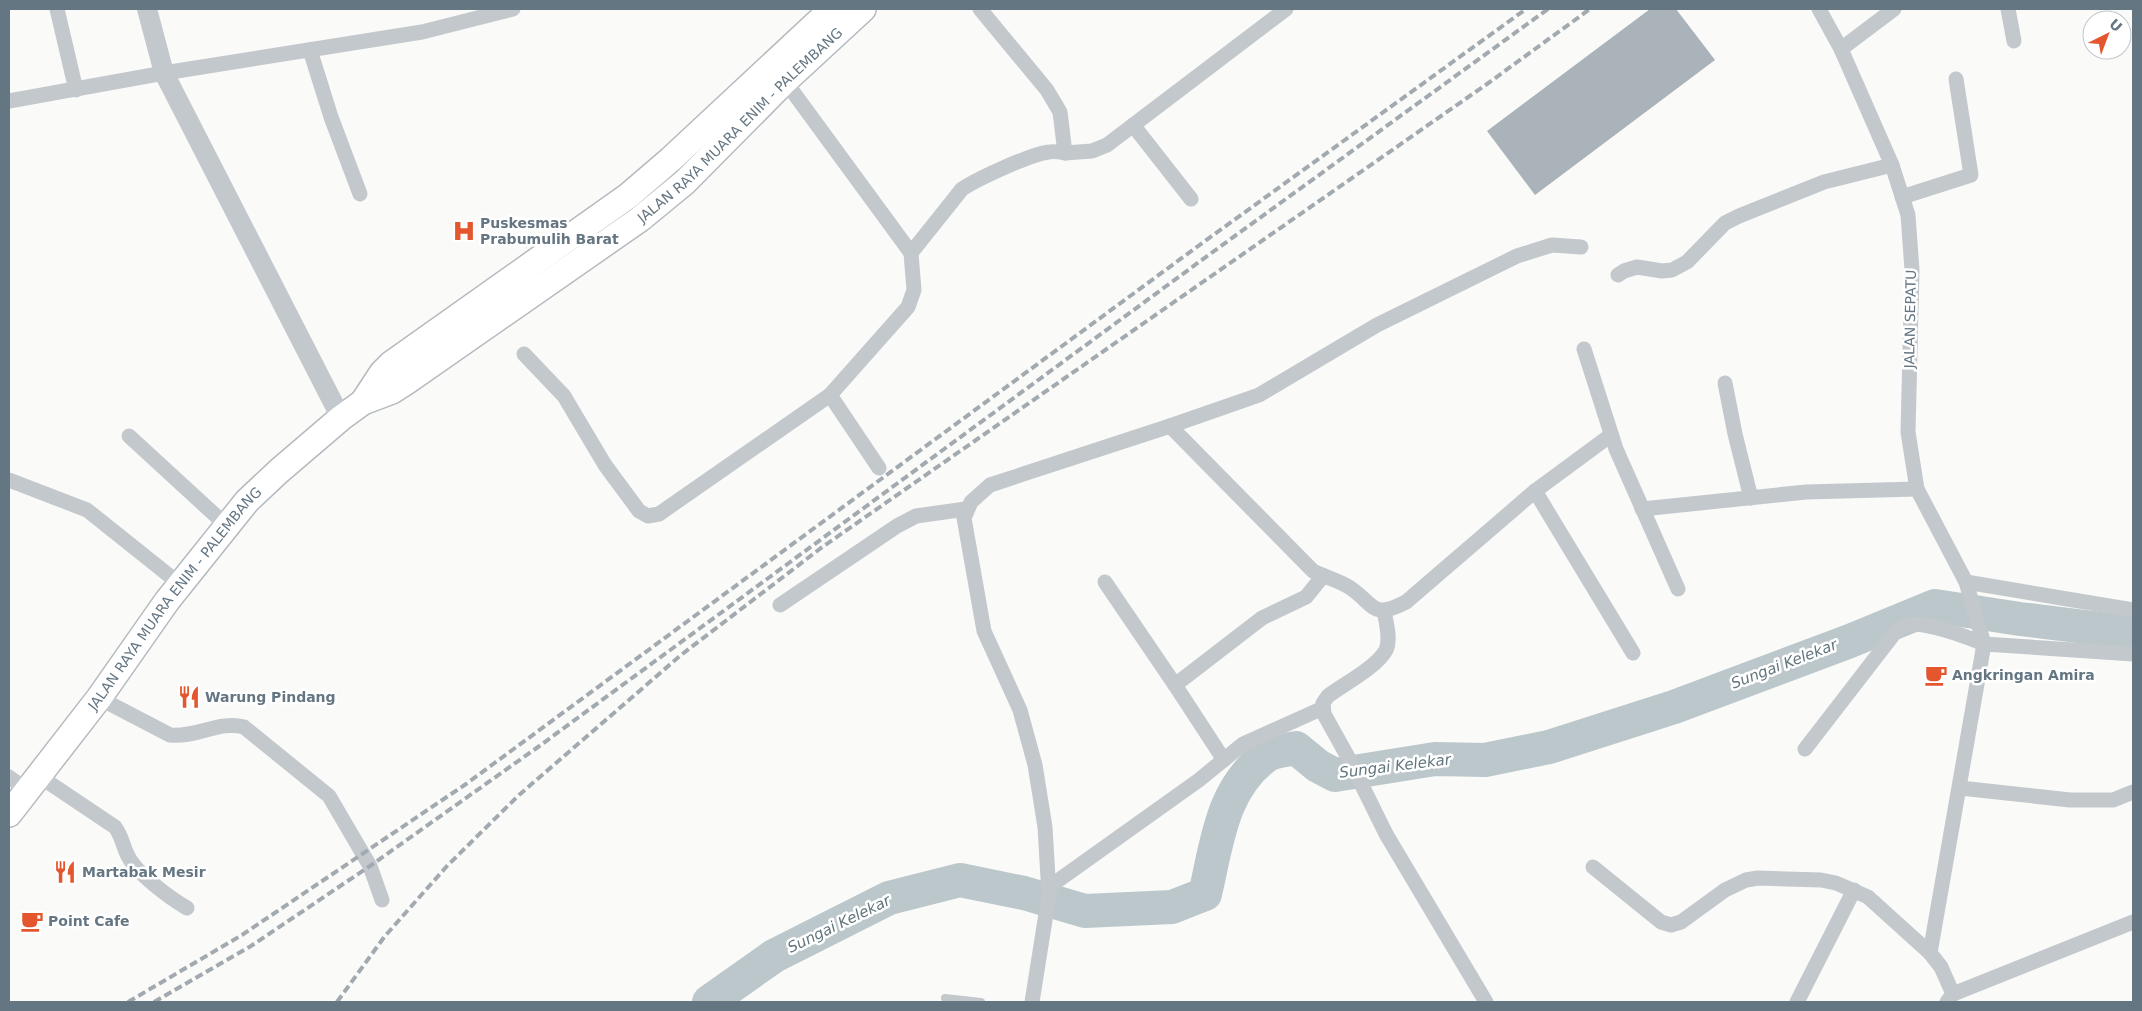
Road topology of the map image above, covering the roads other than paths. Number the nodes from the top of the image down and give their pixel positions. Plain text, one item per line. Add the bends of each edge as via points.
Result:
1 (57, 9) edge
2 (147, 9) edge
3 (513, 9) edge
4 (832, 9) edge
5 (863, 9) edge
6 (980, 9) edge
7 (1286, 9) edge
8 (1819, 9) edge
9 (1894, 9) edge
10 (2008, 9) edge
11 (488, 12) edge
12 (2014, 42) dead end
13 (1841, 48) junction
14 (310, 50) junction
15 (164, 73) junction
16 (776, 75) junction
17 (1956, 79) dead end
18 (76, 90) junction
19 (9, 101) edge
20 (1133, 126) junction
21 (1065, 153) junction
22 (1892, 164) junction
23 (360, 194) dead end
24 (1902, 197) junction
25 (1191, 199) dead end
26 (1581, 247) dead end
27 (912, 253) junction
28 (1618, 275) dead end
29 (1584, 349) dead end
30 (524, 354) dead end
31 (1725, 383) dead end
32 (830, 395) junction
33 (341, 418) junction
34 (1170, 426) junction
35 (1611, 435) junction
36 (129, 436) dead end
37 (878, 468) dead end
38 (9, 480) edge
39 (1917, 489) junction
40 (1535, 492) junction
41 (1752, 498) junction
42 (966, 509) junction
43 (1642, 509) junction
44 (227, 526) junction
45 (1323, 576) junction
46 (1105, 582) dead end
47 (181, 585) junction
48 (1968, 586) junction
49 (1678, 589) dead end
50 (780, 605) dead end
51 (2133, 610) edge
52 (1384, 611) junction
53 (1983, 641) junction
54 (1633, 653) dead end
55 (2133, 654) edge
56 (1175, 684) junction
57 (99, 698) junction
58 (1324, 708) junction
59 (1805, 748) dead end
60 (1224, 760) junction
61 (25, 781) edge
62 (1960, 788) junction
63 (2133, 792) edge
64 (9, 814) edge
65 (1594, 867) dead end
66 (1854, 890) junction
67 (1049, 891) junction
68 (382, 900) dead end
69 (187, 908) dead end
70 (2133, 922) edge
71 (1930, 953) junction
72 (945, 998) dead end
73 (1950, 998) edge
74 (981, 1002) edge
75 (1032, 1002) edge
76 (1486, 1002) edge
77 (1797, 1002) edge

1 - 18 street
2 - 15 street
3 - 11 street
4 - 16 main road, JALAN RAYA MUARA ENIM - PALEMBANG
5 - 16 main road, JALAN RAYA MUARA ENIM - PALEMBANG
6 - 21 street via 1047,90 1060,112
7 - 20 street
8 - 13 street, JALAN SEPATU
9 - 13 street
10 - 12 street
11 - 14 street via 422,32
13 - 22 street, JALAN SEPATU
14 - 15 street
14 - 23 street via 330,117
15 - 18 street
15 - 33 street
16 - 27 street
16 - 33 main road, JALAN RAYA MUARA ENIM - PALEMBANG via 686,182 640,219 406,382 363,402
17 - 24 street via 1971,175
18 - 19 street
20 - 21 street via 1107,146
20 - 25 street
21 - 27 street via 1038,155 962,189
22 - 24 street, JALAN SEPATU
22 - 28 street via 1824,182 1739,216 1725,223 1687,262 1672,270 1637,267
24 - 39 street, JALAN SEPATU via 1908,215 1912,270 1908,432
26 - 34 street via 1552,245 1517,256 1377,325 1259,395
27 - 32 street via 914,290 908,307
29 - 35 street
30 - 32 street via 564,396 605,465 639,511 648,516 659,514
31 - 41 street
32 - 37 street
33 - 44 main road, JALAN RAYA MUARA ENIM - PALEMBANG via 247,501
34 - 42 street via 990,485
34 - 45 street via 1313,571
35 - 40 street
35 - 43 street
36 - 44 street
38 - 47 street via 87,510
39 - 41 street via 1806,492
39 - 48 street, JALAN SEPATU
40 - 52 street via 1406,602
40 - 54 street
41 - 43 street
42 - 50 street via 916,516
42 - 67 street via 964,518 984,631 1020,710 1035,765 1045,827
43 - 49 street
44 - 47 main road, JALAN RAYA MUARA ENIM - PALEMBANG
45 - 52 street via 1350,588 1376,610
45 - 56 street via 1306,597 1262,618
46 - 56 street
47 - 57 main road, JALAN RAYA MUARA ENIM - PALEMBANG
48 - 51 street
48 - 53 street, JALAN SEPATU
52 - 58 street via 1386,649 1377,661 1328,696 1323,703
53 - 55 street
53 - 59 street via 1918,625 1896,630
53 - 62 street
56 - 60 street
57 - 61 main road, JALAN RAYA MUARA ENIM - PALEMBANG
57 - 68 street via 170,734 182,736 230,724 244,727 329,796 370,866
58 - 60 street via 1243,744
58 - 76 street via 1324,714 1386,834
60 - 67 street
61 - 64 main road, JALAN RAYA MUARA ENIM - PALEMBANG
61 - 69 street via 115,827 134,865 170,898
62 - 63 street via 2070,800 2113,800
62 - 71 street
65 - 66 street via 1661,922 1671,925 1681,922 1725,890 1752,879 1820,880
66 - 71 street via 1868,897
66 - 77 street
67 - 75 street
70 - 73 street
71 - 73 street via 1942,967
72 - 74 lane

